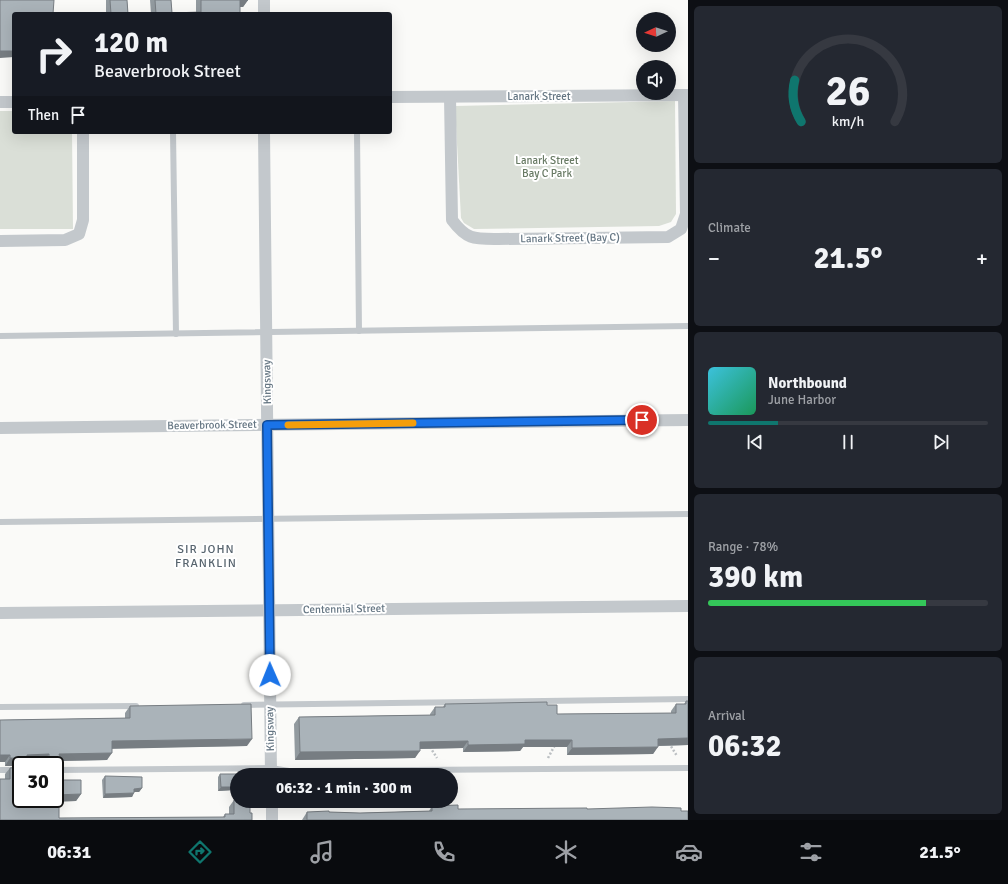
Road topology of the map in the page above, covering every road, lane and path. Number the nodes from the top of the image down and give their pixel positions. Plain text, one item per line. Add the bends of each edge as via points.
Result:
1 (264, 0) edge
2 (264, 12) edge
3 (686, 95) edge
4 (392, 97) edge
5 (450, 97) junction
6 (0, 102) edge
7 (12, 102) edge
8 (83, 134) edge
9 (173, 134) edge
10 (264, 134) edge
11 (357, 134) edge
12 (0, 240) edge
13 (688, 326) edge
14 (359, 331) junction
15 (266, 333) junction
16 (176, 334) junction
17 (0, 336) edge
18 (688, 420) edge
19 (267, 425) junction
20 (0, 428) edge
21 (688, 514) edge
22 (268, 519) junction
23 (0, 522) edge
24 (688, 606) edge
25 (269, 610) junction
26 (0, 613) edge
27 (688, 700) edge
28 (238, 705) edge
29 (270, 705) junction
30 (143, 706) edge
31 (0, 707) edge
32 (558, 738) edge
33 (666, 739) edge
34 (428, 743) edge
35 (677, 756) dead end
36 (437, 758) dead end
37 (548, 758) dead end
38 (271, 768) edge
39 (688, 768) edge
40 (0, 770) edge
41 (12, 770) edge
42 (64, 770) edge
43 (458, 770) edge
44 (230, 771) edge
45 (272, 808) edge
46 (272, 820) edge

1 - 2 street
3 - 5 street, Lanark Street
3 - 5 street, Lanark Street (Bay C) via 686,214 681,229 668,237 498,239 474,239 461,232 452,220
4 - 5 street, Lanark Street
6 - 7 street
8 - 12 street via 83,220 79,234 65,240
9 - 16 lane
10 - 15 street, Kingsway
11 - 14 lane
13 - 14 lane
14 - 15 lane
15 - 16 lane
15 - 19 street, Kingsway
16 - 17 lane
18 - 19 street, Beaverbrook Street
19 - 20 street, Beaverbrook Street
19 - 22 street, Kingsway
21 - 22 lane
22 - 23 lane
22 - 25 street, Kingsway
24 - 25 street, Centennial Street
25 - 26 street, Centennial Street
25 - 29 street, Kingsway
27 - 29 lane
28 - 29 lane
29 - 38 street, Kingsway
30 - 31 lane
32 - 37 path
33 - 35 path
34 - 36 path
39 - 43 lane
40 - 41 lane
42 - 44 lane
45 - 46 street

